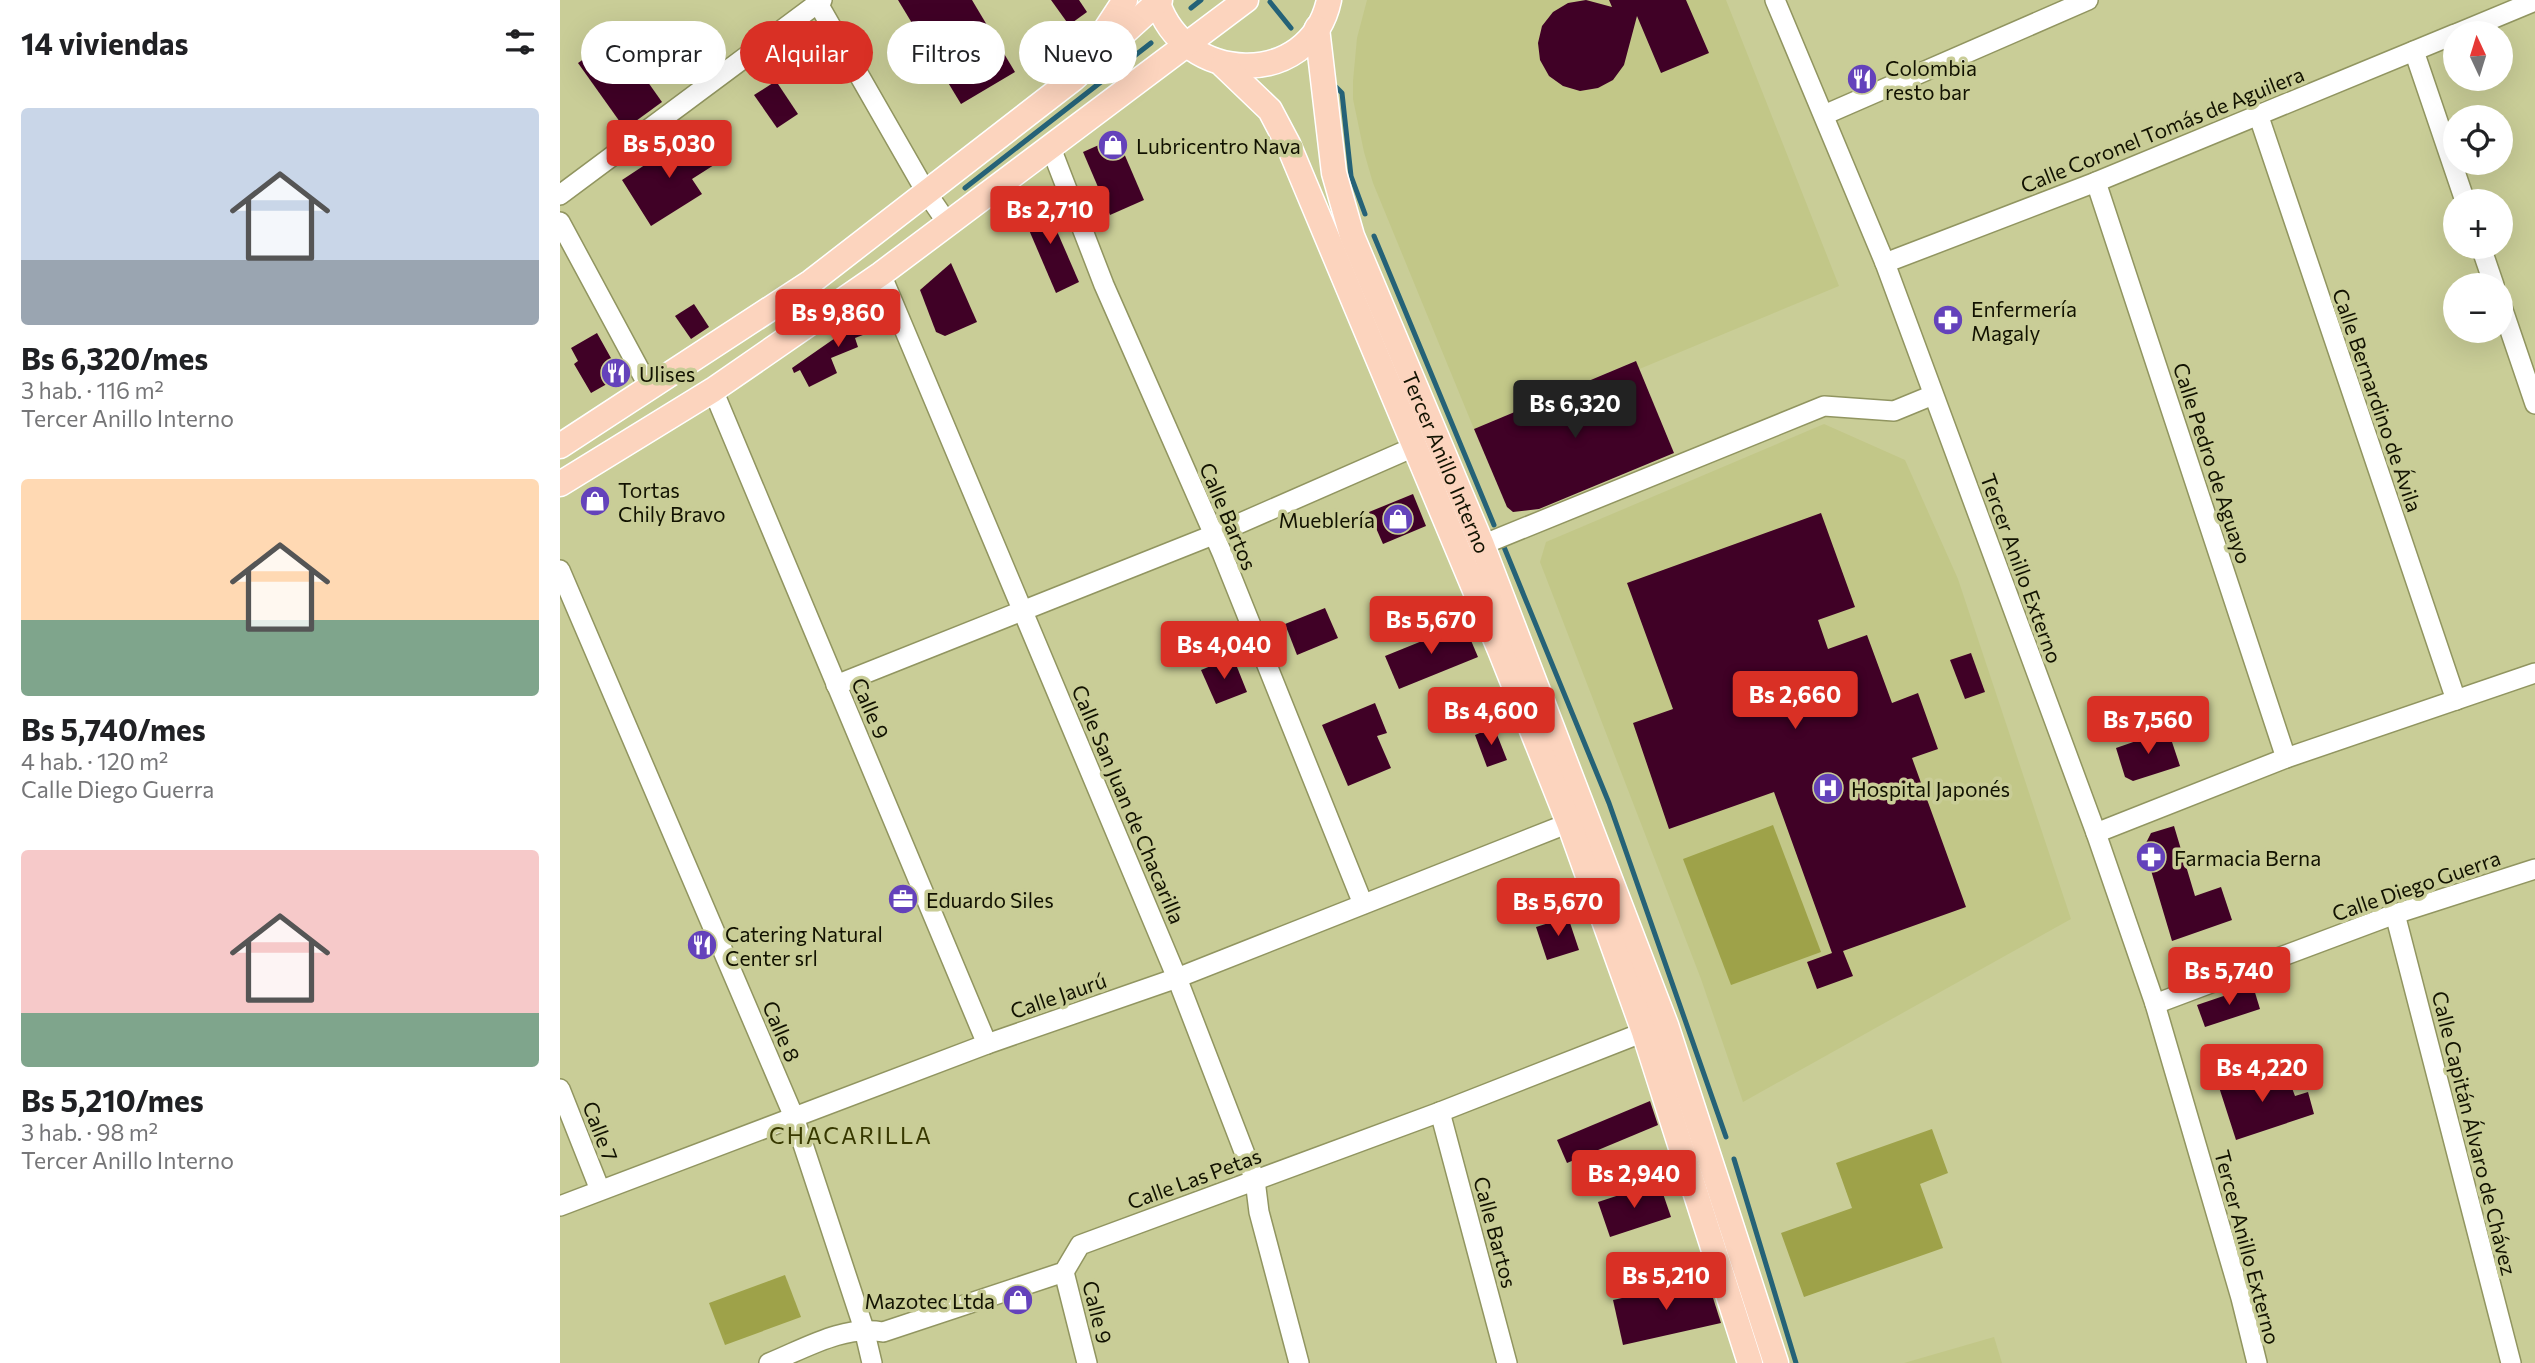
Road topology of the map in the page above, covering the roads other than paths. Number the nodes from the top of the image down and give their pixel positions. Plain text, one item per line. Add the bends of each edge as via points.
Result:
1 (1125, 0) edge
2 (1246, 0) edge
3 (1775, 0) edge
4 (819, 1) edge
5 (1158, 1) edge
6 (2535, 1) edge
7 (2076, 2) edge
8 (1326, 9) edge
9 (1111, 21) edge
10 (1136, 21) edge
11 (2487, 21) edge
12 (2443, 39) edge
13 (1185, 46) junction
14 (2414, 51) junction
15 (1223, 65) junction
16 (1066, 84) edge
17 (2258, 114) junction
18 (1824, 115) junction
19 (1051, 148) junction
20 (2096, 182) junction
21 (2461, 189) edge
22 (926, 192) junction
23 (560, 195) edge
24 (560, 222) edge
25 (948, 224) junction
26 (1885, 263) junction
27 (881, 274) junction
28 (2513, 339) edge
29 (1376, 354) junction
30 (650, 389) junction
31 (713, 390) junction
32 (1933, 395) junction
33 (2535, 404) edge
34 (560, 446) edge
35 (1415, 447) junction
36 (560, 484) edge
37 (1213, 535) junction
38 (1482, 545) junction
39 (560, 570) edge
40 (1024, 609) junction
41 (2535, 673) edge
42 (836, 685) junction
43 (2456, 700) junction
44 (1564, 758) junction
45 (2286, 758) junction
46 (1565, 813) junction
47 (2096, 833) junction
48 (2535, 869) edge
49 (1363, 904) junction
50 (2395, 914) junction
51 (1177, 978) junction
52 (2155, 1004) junction
53 (1644, 1032) junction
54 (987, 1044) junction
55 (560, 1088) edge
56 (1440, 1112) junction
57 (794, 1117) junction
58 (1255, 1180) junction
59 (1695, 1189) junction
60 (600, 1190) junction
61 (560, 1206) edge
62 (1735, 1231) junction
63 (1064, 1272) junction
64 (1759, 1308) junction
65 (864, 1329) junction
66 (769, 1363) edge
67 (872, 1363) edge
68 (1087, 1363) edge
69 (1299, 1363) edge
70 (1507, 1363) edge
71 (1750, 1363) edge
72 (1776, 1363) edge
73 (2257, 1363) edge
74 (2511, 1363) edge

1 - 9 main road
2 - 13 main road
3 - 18 street, Tercer Anillo Externo
4 - 22 street
4 - 23 street
5 - 10 main road
5 - 13 main road, Tercer Anillo Interno via 1168,27
6 - 11 street, Calle Coronel Tomás de Aguilera
7 - 18 street
8 - 15 main road, Tercer Anillo Interno via 1299,48 1276,61 1250,67
8 - 38 main road, Tercer Anillo Interno via 1334,173 1352,236
12 - 14 street, Calle Coronel Tomás de Aguilera
13 - 15 main road, Tercer Anillo Interno
13 - 19 main road
14 - 17 street, Calle Coronel Tomás de Aguilera
14 - 21 street
15 - 29 main road, Tercer Anillo Interno via 1270,110
16 - 22 main road
17 - 20 street, Calle Coronel Tomás de Aguilera
17 - 43 street, Calle Bernardino de Ávila
18 - 26 street, Tercer Anillo Externo
19 - 25 main road
19 - 37 street, Calle Bartos via 1104,285
20 - 26 street, Calle Coronel Tomás de Aguilera
20 - 45 street, Calle Pedro de Aguayo
22 - 25 street
22 - 30 main road via 811,282
24 - 30 street
25 - 27 main road
26 - 32 street, Tercer Anillo Externo
27 - 31 main road
27 - 40 street, Calle San Juan de Chacarilla
28 - 33 street
29 - 35 main road, Tercer Anillo Interno
29 - 38 main road via 1405,397 1460,529 1466,538
30 - 34 main road
31 - 36 main road
31 - 42 street, Calle 9
32 - 38 street via 1894,411 1824,406
32 - 47 street, Tercer Anillo Externo
35 - 37 street
35 - 46 main road, Tercer Anillo Interno
37 - 40 street
37 - 49 street, Calle Bartos
38 - 44 main road, Tercer Anillo Interno
38 - 46 main road via 1477,577 1541,731
39 - 57 street, Calle 8
40 - 42 street
40 - 51 street, Calle San Juan de Chacarilla
41 - 43 street
42 - 54 street, Calle 9
43 - 45 street
44 - 53 main road via 1573,813 1646,1009
44 - 62 main road, Tercer Anillo Interno via 1666,1025
45 - 47 street
46 - 49 street, Calle Jaurú
46 - 53 main road, Tercer Anillo Interno
47 - 52 street, Tercer Anillo Externo
48 - 50 street, Calle Diego Guerra
49 - 51 street, Calle Jaurú
50 - 52 street, Calle Diego Guerra
50 - 74 street, Calle Capitán Álvaro de Chávez
51 - 54 street, Calle Jaurú
51 - 58 street, Calle San Juan de Chacarilla
52 - 73 street, Tercer Anillo Externo
53 - 56 street, Calle Las Petas
53 - 59 main road, Tercer Anillo Interno
53 - 62 main road via 1659,1048 1700,1171
54 - 57 street, Calle Jaurú
55 - 60 street, Calle 7
56 - 58 street, Calle Las Petas
56 - 70 street, Calle Bartos
57 - 60 street, Calle Jaurú
57 - 65 street, Calle 8
58 - 63 street, Calle Las Petas via 1080,1245
58 - 69 street, Calle San Juan de Chacarilla via 1259,1212
59 - 64 main road via 1711,1213 1738,1300 1743,1306
59 - 71 main road, Tercer Anillo Interno
60 - 61 street, Calle Jaurú
62 - 64 main road, Tercer Anillo Interno
63 - 65 street via 883,1332
63 - 68 street, Calle 9
64 - 72 main road, Tercer Anillo Interno
65 - 66 street via 844,1332
65 - 67 street, Calle 8

